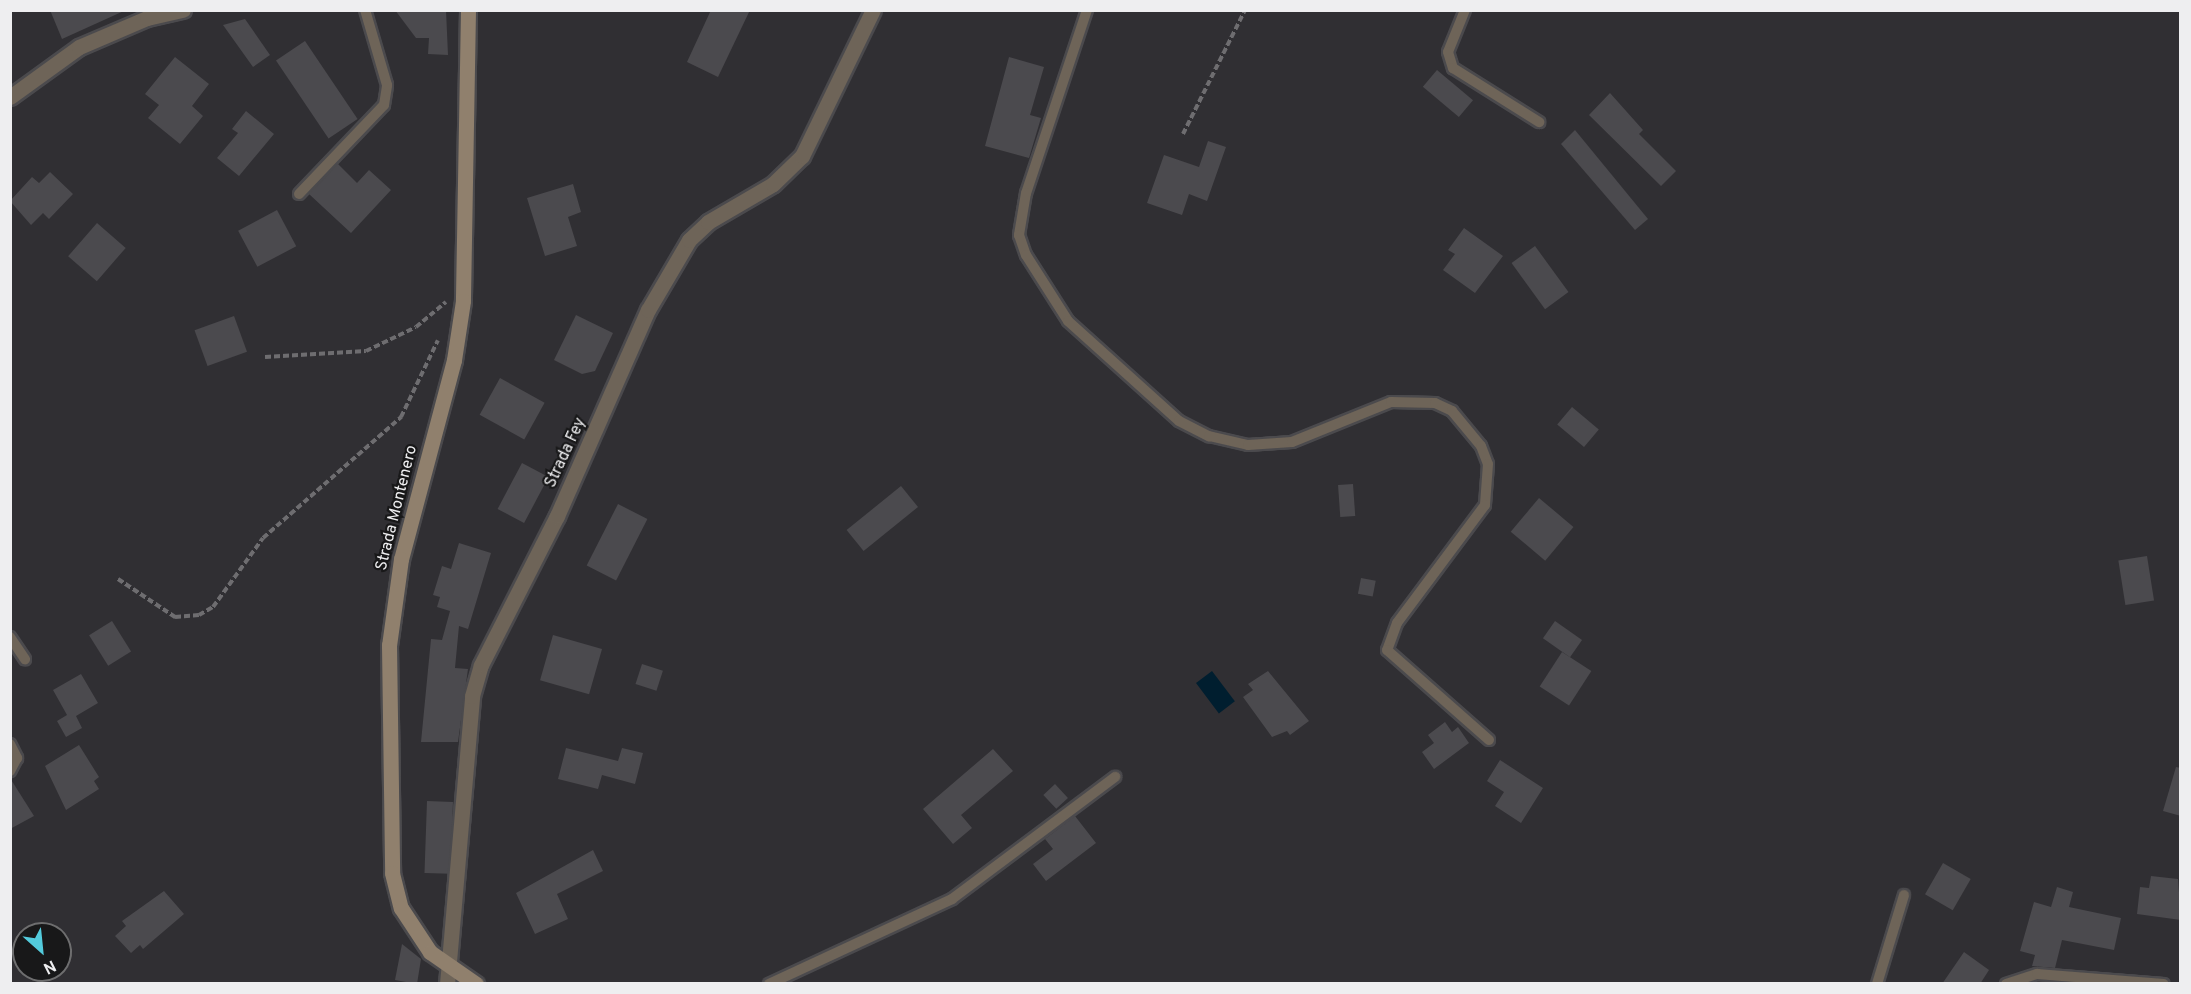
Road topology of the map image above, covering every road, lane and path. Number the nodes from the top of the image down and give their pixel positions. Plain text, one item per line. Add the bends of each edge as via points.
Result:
1 (365, 10) edge
2 (468, 10) edge
3 (873, 10) edge
4 (1087, 10) edge
5 (1245, 10) edge
6 (1465, 10) edge
7 (172, 12) edge
8 (10, 97) edge
9 (1539, 122) dead end
10 (1183, 134) dead end
11 (299, 194) dead end
12 (465, 286) junction
13 (440, 337) dead end
14 (265, 357) dead end
15 (118, 579) dead end
16 (10, 636) edge
17 (25, 659) dead end
18 (1489, 740) dead end
19 (10, 744) edge
20 (10, 771) edge
21 (1115, 777) dead end
22 (1904, 895) dead end
23 (448, 976) edge
24 (476, 984) edge
25 (769, 984) edge
26 (1876, 984) edge
27 (2006, 984) edge
28 (2164, 984) edge

1 - 11 lane via 387,85 384,105
2 - 12 main road, Strada Montenero
3 - 23 street, Strada Fey via 802,156 773,184 708,222 689,240 648,310 557,516 481,665 472,696
4 - 18 lane via 1026,192 1019,235 1026,255 1068,321 1179,420 1209,436 1248,445 1292,442 1391,402 1413,400 1435,403 1465,426 1488,464 1485,505 1396,623 1387,651
5 - 10 path
6 - 9 lane via 1448,52 1453,68
7 - 8 street via 79,47
12 - 14 path via 390,343 366,351
12 - 23 main road, Strada Montenero via 454,360 401,559 388,645 392,873 413,932
13 - 15 path via 401,417 263,538 213,607 199,615 175,617
16 - 17 lane
19 - 20 lane via 17,758
21 - 25 lane via 952,899
22 - 26 lane
23 - 24 main road, Strada Montenero
27 - 28 lane via 2037,974

